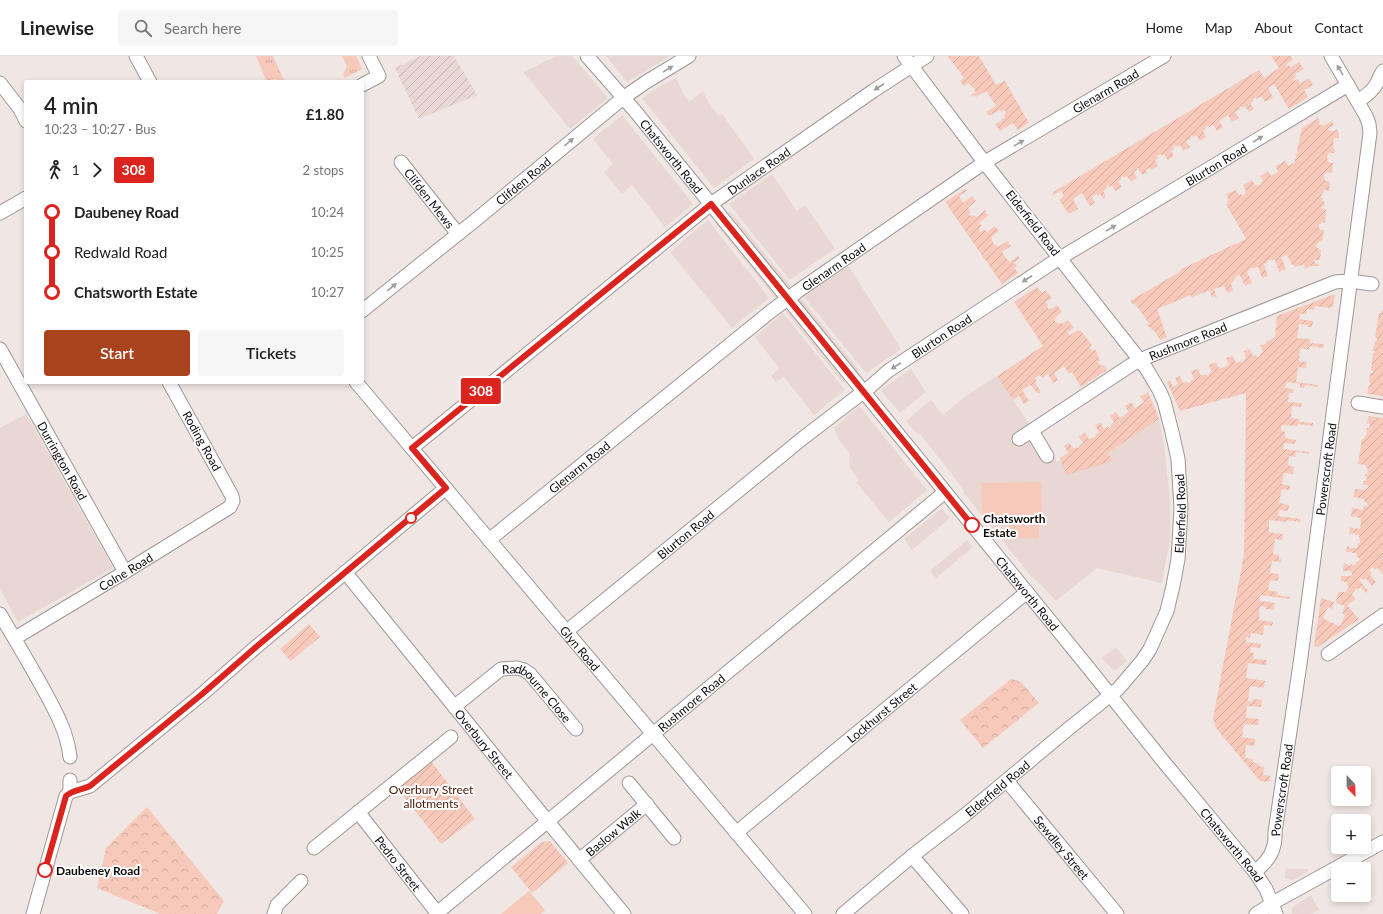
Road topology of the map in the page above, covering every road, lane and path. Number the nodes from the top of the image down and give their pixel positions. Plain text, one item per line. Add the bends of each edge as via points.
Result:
1 (136, 56) edge
2 (369, 56) edge
3 (587, 56) edge
4 (689, 56) edge
5 (927, 56) edge
6 (1164, 56) edge
7 (1331, 56) edge
8 (908, 61) edge
9 (1383, 71) edge
10 (149, 80) edge
11 (0, 83) edge
12 (364, 84) edge
13 (1348, 85) junction
14 (623, 98) junction
15 (1358, 101) junction
16 (24, 117) edge
17 (401, 162) dead end
18 (985, 162) junction
19 (24, 199) edge
20 (711, 204) junction
21 (0, 213) edge
22 (458, 234) junction
23 (1060, 258) junction
24 (1350, 281) junction
25 (1372, 284) dead end
26 (787, 299) junction
27 (364, 309) edge
28 (0, 349) edge
29 (1140, 361) junction
30 (170, 384) edge
31 (358, 384) edge
32 (864, 392) junction
33 (1358, 404) dead end
34 (1383, 407) edge
35 (1032, 431) junction
36 (1019, 439) dead end
37 (412, 448) junction
38 (1047, 456) dead end
39 (446, 488) junction
40 (945, 492) junction
41 (233, 501) joint
42 (489, 540) junction
43 (125, 572) junction
44 (345, 572) junction
45 (1026, 592) junction
46 (0, 614) edge
47 (1383, 615) edge
48 (567, 631) junction
49 (15, 638) junction
50 (1328, 654) dead end
51 (1110, 694) junction
52 (455, 706) junction
53 (576, 729) dead end
54 (653, 735) junction
55 (451, 737) dead end
56 (70, 757) dead end
57 (1007, 781) junction
58 (629, 783) dead end
59 (646, 804) junction
60 (358, 812) junction
61 (548, 822) junction
62 (736, 833) junction
63 (674, 838) dead end
64 (1383, 842) edge
65 (314, 848) dead end
66 (912, 856) junction
67 (579, 860) junction
68 (1255, 872) junction
69 (302, 881) dead end
70 (1275, 909) edge
71 (438, 913) edge
72 (33, 914) edge
73 (274, 914) edge
74 (624, 914) edge
75 (805, 914) edge
76 (843, 914) edge
77 (962, 914) edge
78 (1117, 914) edge
79 (1256, 914) edge

1 - 10 street
2 - 12 street via 379,76
3 - 14 street, Chatsworth Road
14 -> 4 street, Clifden Road
5 - 8 street, Dunlace Road
18 -> 6 street, Glenarm Road
13 -> 7 street, Powerscroft Road
8 - 18 street, Elderfield Road
8 -> 20 street, Dunlace Road
9 - 15 street via 1375,87
11 - 16 street
13 - 15 street, Powerscroft Road
23 -> 13 street, Blurton Road
14 - 20 street, Chatsworth Road
22 -> 14 street, Clifden Road
15 - 24 street, Powerscroft Road via 1369,124 1370,133
17 - 22 street, Clifden Mews
18 - 23 street, Elderfield Road
18 - 26 street, Glenarm Road
19 - 21 street
20 - 26 street, Chatsworth Road
20 - 37 street, Dunlace Road
27 -> 22 street, Clifden Road
23 - 29 street, Elderfield Road
23 -> 32 street, Blurton Road via 888,371
24 - 25 street, Rushmore Road
24 - 29 street, Rushmore Road via 1335,282
24 - 68 street, Powerscroft Road via 1275,847 1270,858
26 - 32 street, Chatsworth Road
26 - 42 street, Glenarm Road
28 - 43 street, Durrington Road
29 - 35 street, Rushmore Road
29 - 51 street, Elderfield Road via 1164,401 1178,459 1181,508 1178,559 1167,611 1150,649 1122,685
30 - 41 street, Roding Road
31 - 37 street, Glyn Road
32 - 40 street, Chatsworth Road
32 - 48 street, Blurton Road via 803,438
33 - 34 street
35 - 36 street, Rushmore Road
35 - 38 street
37 - 39 street, Glyn Road
39 - 42 street, Glyn Road
39 - 44 street
40 - 45 street, Chatsworth Road
40 - 54 street, Rushmore Road
41 - 43 street, Colne Road via 230,507
42 - 48 street, Glyn Road
43 - 49 street, Colne Road
44 - 52 street, Overbury Street
44 - 72 street via 90,786 81,790 70,786 64,799
45 - 51 street, Chatsworth Road
45 - 62 street, Lockhurst Street
46 - 49 street
47 - 50 street
48 - 54 street, Glyn Road
49 - 56 street via 64,729
51 - 57 street, Elderfield Road
51 - 68 street, Chatsworth Road
52 - 53 street, Radbourne Close via 501,669 517,668 530,674
52 - 61 street, Overbury Street
54 - 61 street, Rushmore Road
54 - 62 street, Glyn Road
55 - 60 street
57 - 66 street, Elderfield Road
57 - 78 street, Sewdley Street
58 - 59 street, Baslow Walk
59 - 63 street, Baslow Walk
59 - 67 street, Baslow Walk
60 - 65 street
60 - 71 street, Pedro Street
61 - 67 street, Overbury Street
61 - 71 street, Rushmore Road
62 - 75 street, Glyn Road
64 - 70 street via 1300,888
66 - 76 street, Elderfield Road
66 - 77 street
67 - 74 street, Overbury Street
68 - 70 street, Chatsworth Road
69 - 73 street via 277,905
70 - 79 street

